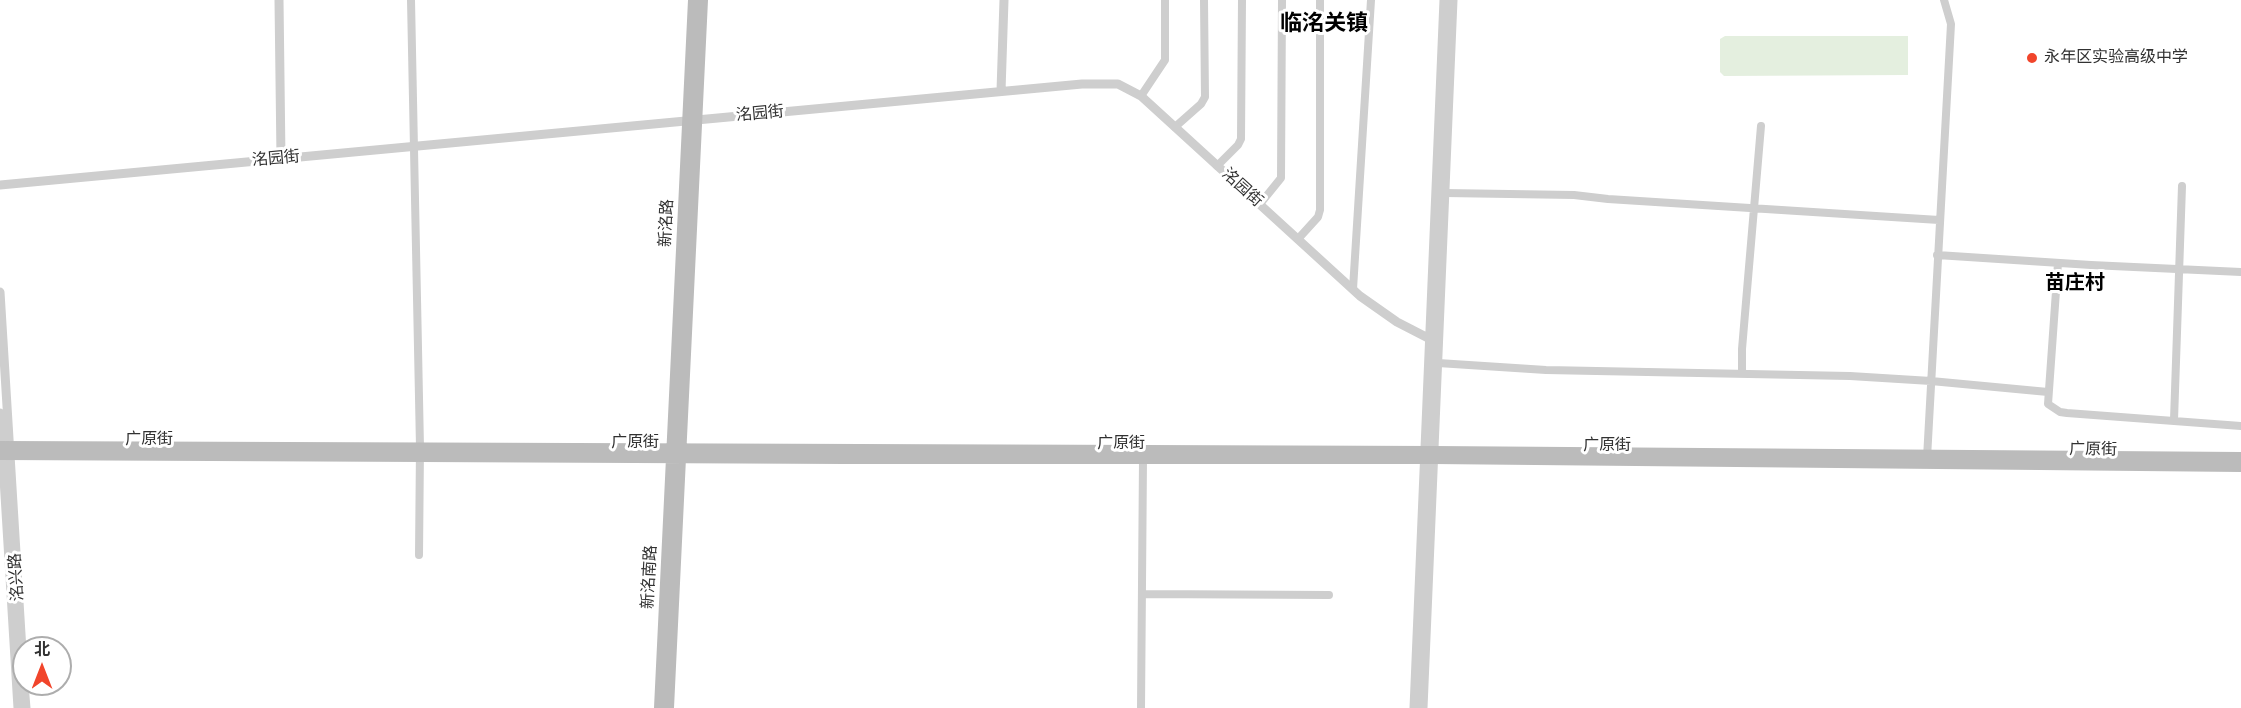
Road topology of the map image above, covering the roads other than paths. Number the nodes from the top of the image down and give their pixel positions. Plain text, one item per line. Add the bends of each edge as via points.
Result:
1 (279, 0) edge
2 (411, 0) edge
3 (693, 0) edge
4 (703, 0) edge
5 (1004, 0) edge
6 (1165, 0) edge
7 (1204, 0) edge
8 (1242, 0) edge
9 (1282, 0) edge
10 (1320, 0) edge
11 (1371, 0) edge
12 (1444, 0) edge
13 (1453, 0) edge
14 (1944, 0) edge
15 (1001, 92) junction
16 (1141, 96) junction
17 (692, 120) junction
18 (1761, 126) dead end
19 (1175, 127) junction
20 (413, 146) junction
21 (281, 159) junction
22 (1217, 165) junction
23 (0, 185) edge
24 (2182, 186) dead end
25 (1445, 193) junction
26 (1260, 204) junction
27 (1755, 208) junction
28 (1939, 220) junction
29 (1299, 239) junction
30 (1937, 255) junction
31 (2058, 263) junction
32 (2180, 269) junction
33 (2241, 272) edge
34 (1353, 289) junction
35 (0, 292) edge
36 (1430, 339) junction
37 (1438, 363) junction
38 (1742, 374) junction
39 (1931, 381) junction
40 (2049, 392) junction
41 (0, 413) edge
42 (2174, 420) junction
43 (2241, 426) edge
44 (4, 450) edge
45 (419, 452) junction
46 (676, 453) junction
47 (1429, 455) junction
48 (2241, 457) edge
49 (1143, 459) junction
50 (1927, 459) junction
51 (2241, 467) edge
52 (419, 555) dead end
53 (1142, 594) junction
54 (1329, 595) dead end
55 (20, 636) edge
56 (18, 708) edge
57 (658, 708) edge
58 (669, 708) edge
59 (1141, 708) edge
60 (1414, 708) edge
61 (1423, 708) edge

1 - 21 street
2 - 20 street
3 - 17 main road, 新洺路
4 - 17 main road, 新洺路
5 - 15 street
6 - 16 street via 1165,60
7 - 19 street via 1205,97
8 - 22 street via 1241,139
9 - 26 street via 1281,178
10 - 29 street via 1320,210 1318,218
11 - 34 street
12 - 36 street
13 - 25 street
14 - 28 street via 1951,24
15 - 16 street, 洺园街 via 1105,83 1118,84
15 - 17 street, 洺园街
16 - 19 street, 洺园街
17 - 20 street, 洺园街
17 - 46 main road, 新洺路
18 - 27 street
19 - 22 street, 洺园街
20 - 21 street, 洺园街
20 - 45 street
21 - 23 street, 洺园街
22 - 26 street, 洺园街
24 - 32 street
25 - 27 street via 1574,195
25 - 37 street
26 - 29 street, 洺园街
27 - 28 street
27 - 38 street
28 - 30 street
29 - 34 street, 洺园街
30 - 31 street
30 - 39 street
31 - 32 street
31 - 40 street
32 - 33 street
32 - 42 street
34 - 36 street, 洺园街 via 1397,322
35 - 44 street, 洺兴路
36 - 47 street
37 - 38 street via 1546,370
37 - 47 street
38 - 39 street
39 - 40 street
39 - 50 street
40 - 42 street via 2048,404 2060,412
41 - 44 street, 洺兴路
42 - 43 street
44 - 45 main road, 广原街
44 - 55 street, 洺兴路
44 - 56 street, 洺兴路
45 - 46 main road, 广原街
45 - 52 street
46 - 47 main road, 广原街
46 - 49 main road, 广原街
46 - 57 main road, 新洺南路
46 - 58 main road, 新洺南路
47 - 49 main road, 广原街
47 - 50 main road, 广原街
47 - 60 street
47 - 61 street
48 - 50 main road, 广原街
49 - 53 street
50 - 51 main road, 广原街
53 - 54 street
53 - 59 street

